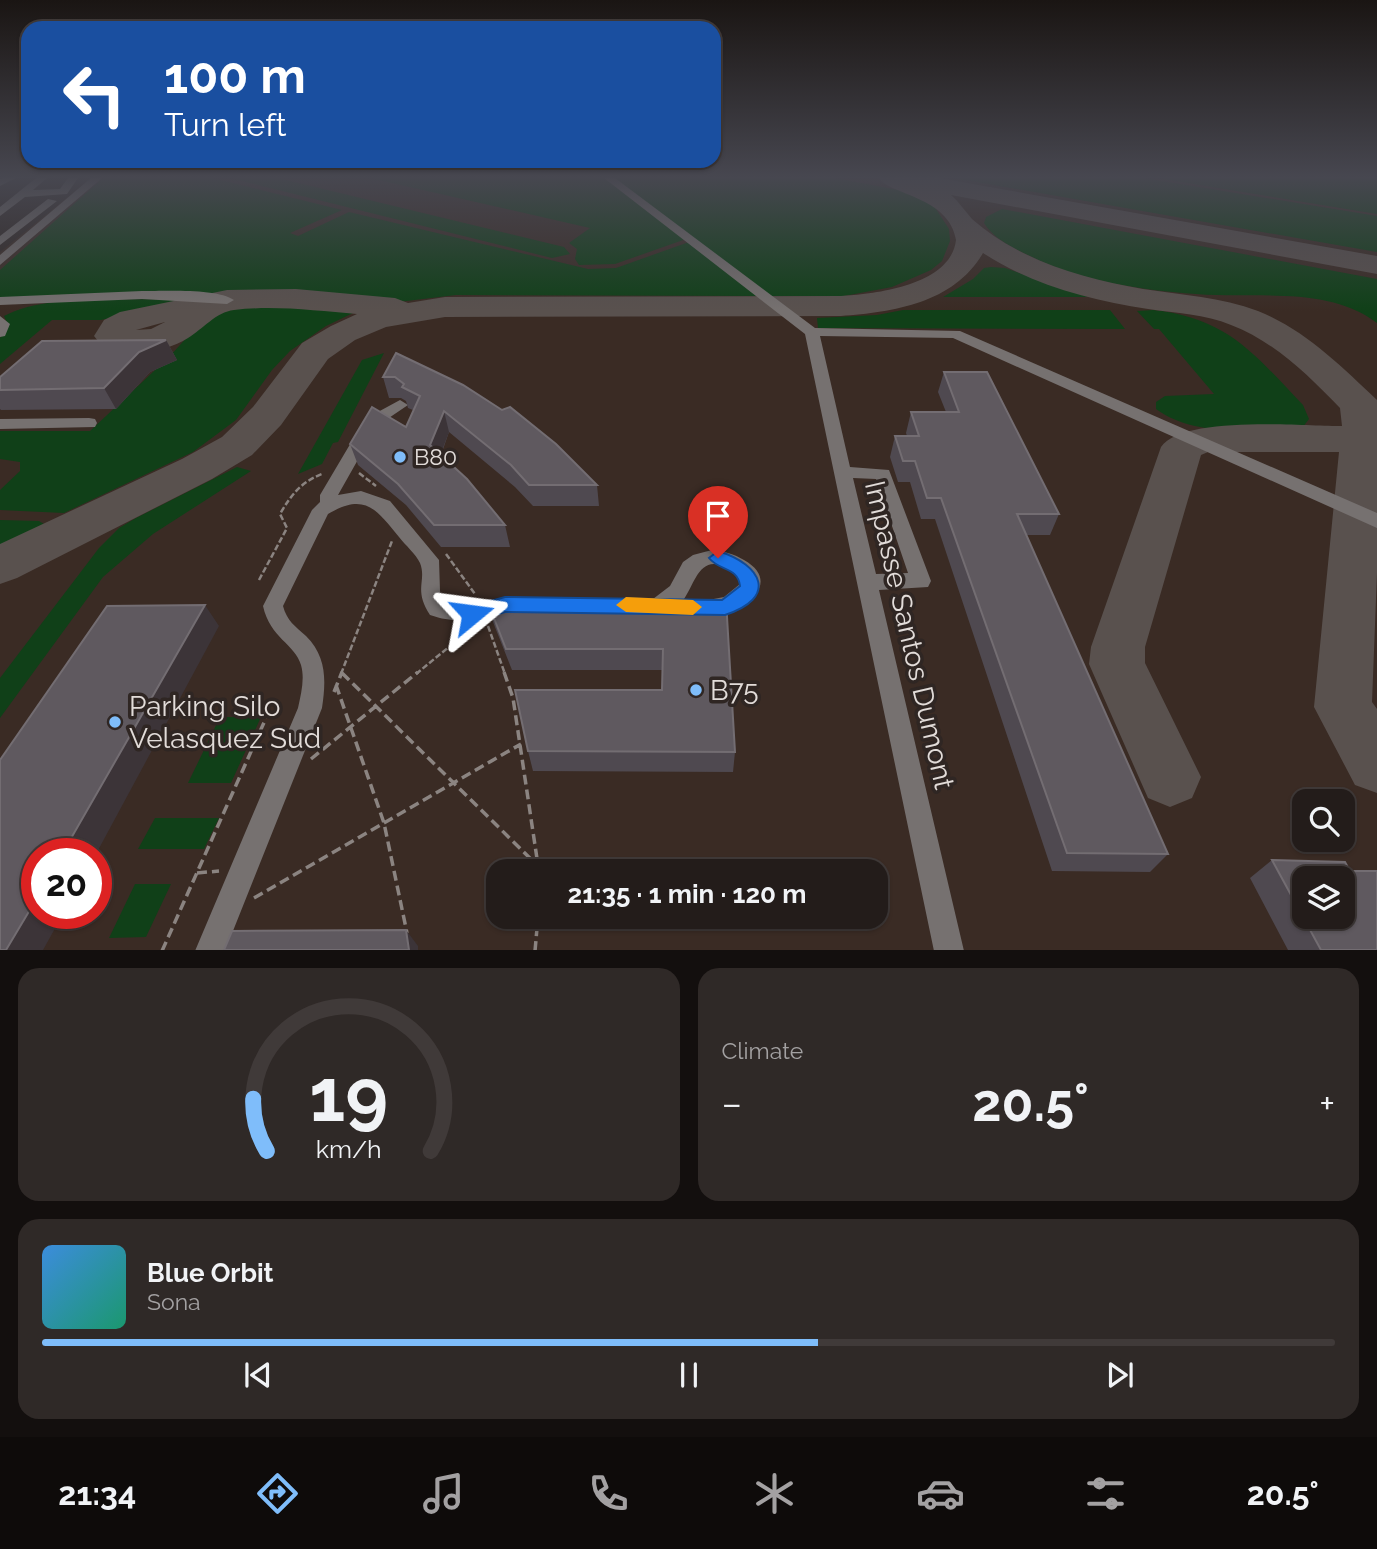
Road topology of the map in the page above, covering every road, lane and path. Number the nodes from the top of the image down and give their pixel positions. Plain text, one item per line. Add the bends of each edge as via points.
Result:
1 (24, 222) edge
2 (45, 222) edge
3 (667, 222) edge
4 (0, 242) edge
5 (0, 261) edge
6 (227, 300) dead end
7 (0, 301) edge
8 (0, 320) edge
9 (812, 332) junction
10 (0, 333) edge
11 (400, 405) edge
12 (89, 423) dead end
13 (0, 424) edge
14 (843, 472) junction
15 (329, 505) junction
16 (1377, 521) edge
17 (867, 582) junction
18 (537, 605) edge
19 (632, 605) edge
20 (660, 605) edge
21 (475, 625) dead end
22 (341, 672) dead end
23 (336, 685) dead end
24 (376, 706) junction
25 (266, 718) dead end
26 (351, 727) junction
27 (521, 744) edge
28 (306, 764) dead end
29 (454, 783) junction
30 (384, 823) junction
31 (531, 859) edge
32 (254, 898) dead end
33 (537, 929) edge
34 (407, 933) edge
35 (162, 950) edge
36 (210, 950) edge
37 (536, 950) edge
38 (949, 950) edge

1 - 4 street
2 - 5 street
3 - 9 street
6 - 7 street via 149,296
8 - 10 street via 4,324
9 - 14 street, Impasse Santos Dumont
9 - 16 street via 954,334
11 - 15 street via 371,423 328,495
12 - 13 street
14 - 17 street, Impasse Santos Dumont
14 - 17 street via 883,474 921,582
15 - 18 street via 366,497 384,506 429,561 428,594 437,609 460,615 495,605
15 - 36 street via 321,510 273,606 280,626 311,657 315,673 310,708
17 - 38 street, Impasse Santos Dumont
19 - 20 street
21 - 24 path
22 - 24 path
23 - 26 path
24 - 26 path
24 - 29 path
25 - 35 path
26 - 28 path
26 - 30 path
27 - 29 path
29 - 30 path
29 - 31 path
30 - 32 path
30 - 34 path
33 - 37 path

